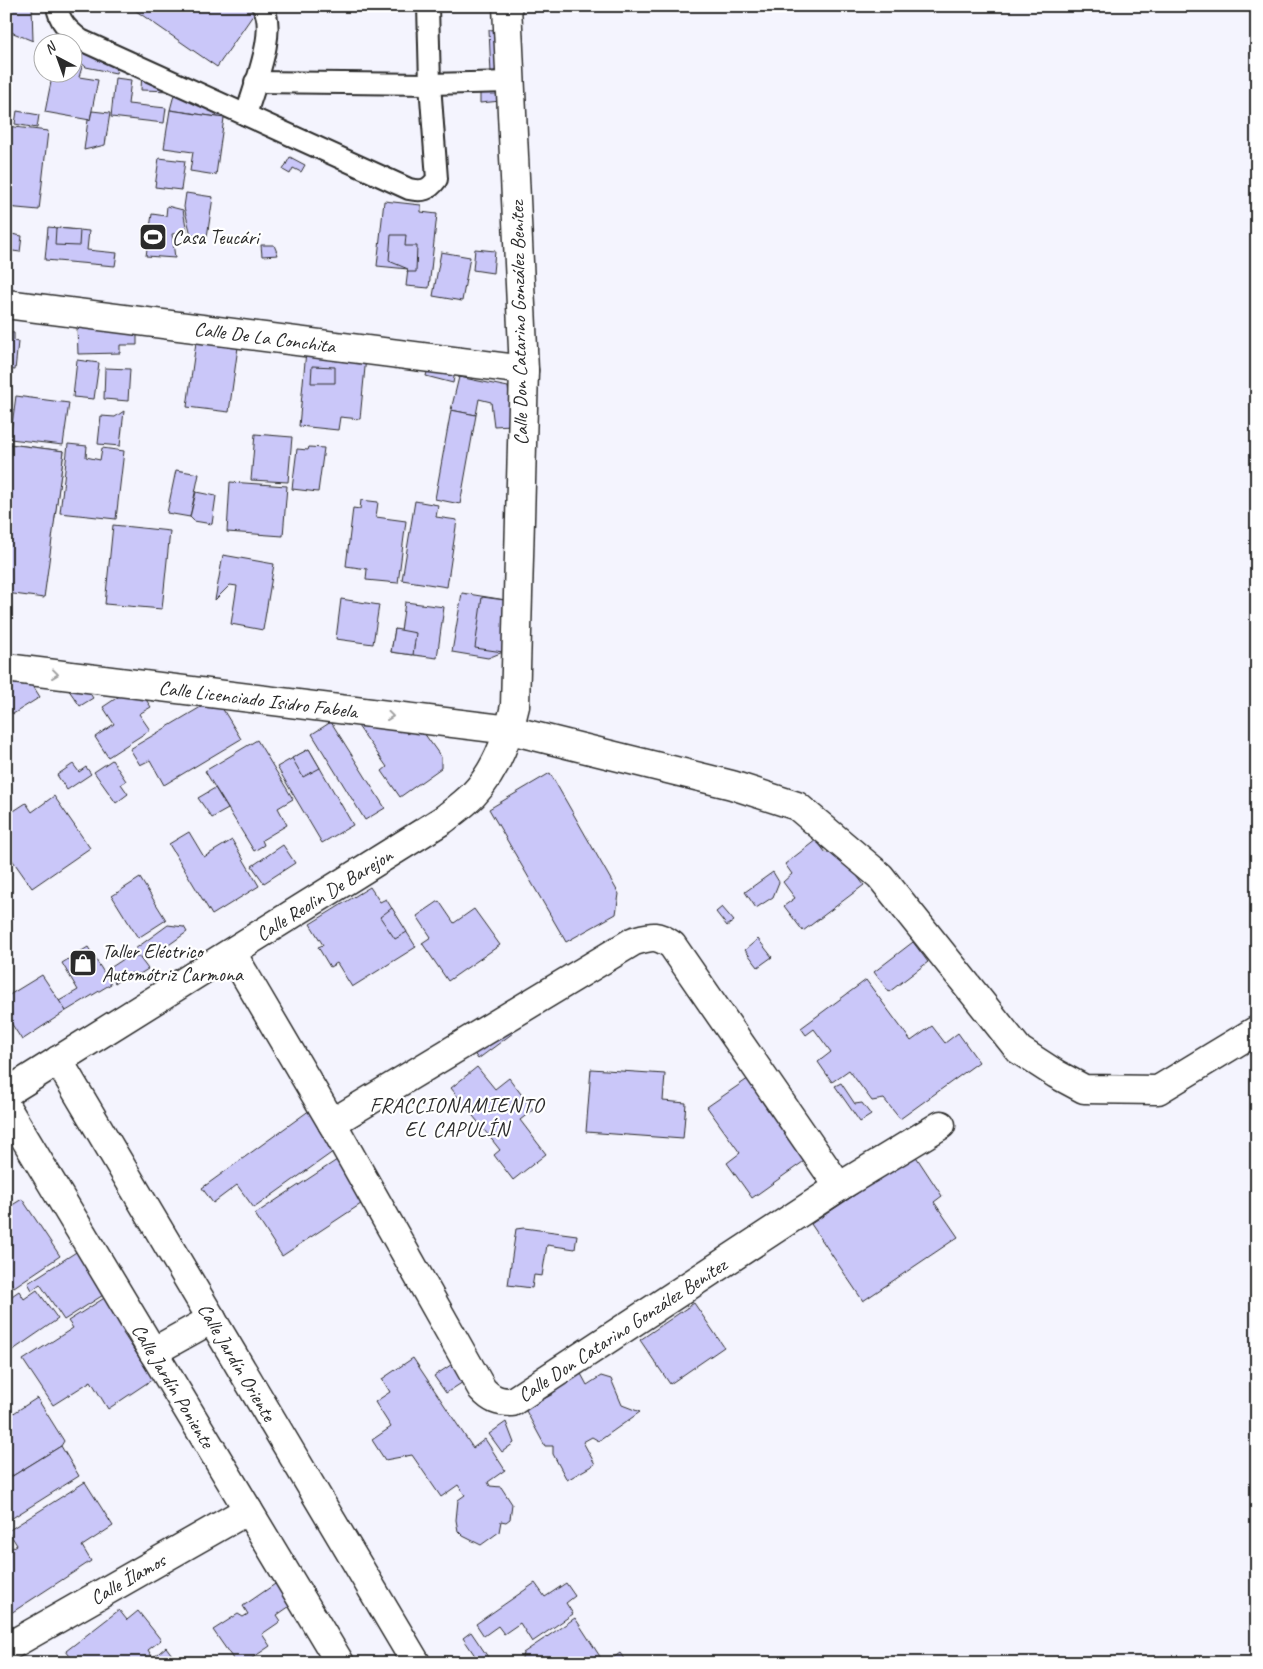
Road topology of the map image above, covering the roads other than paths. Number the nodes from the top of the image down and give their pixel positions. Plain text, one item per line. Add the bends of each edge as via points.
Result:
1 (57, 6) edge
2 (262, 6) edge
3 (428, 6) edge
4 (507, 6) edge
5 (255, 82) junction
6 (510, 82) junction
7 (430, 84) junction
8 (246, 115) junction
9 (6, 304) edge
10 (524, 370) junction
11 (6, 668) edge
12 (510, 730) junction
13 (232, 953) junction
14 (1257, 1030) edge
15 (58, 1060) junction
16 (6, 1093) edge
17 (6, 1107) edge
18 (332, 1123) junction
19 (941, 1125) dead end
20 (840, 1187) junction
21 (212, 1319) junction
22 (153, 1352) junction
23 (248, 1510) junction
24 (6, 1648) edge
25 (340, 1663) edge
26 (416, 1663) edge

1 - 8 lane via 58,15 67,29 81,40
2 - 5 lane via 269,26 268,40
3 - 7 lane
4 - 6 street, Calle Don Catarino González Benítez
5 - 7 lane
5 - 8 lane
6 - 7 lane
6 - 10 street, Calle Don Catarino González Benítez
7 - 8 lane via 437,178 431,187 419,191
9 - 10 street, Calle De La Conchita
10 - 12 street, Calle Don Catarino González Benítez via 515,706
11 -> 12 street, Calle Licenciado Isidro Fabela
12 - 13 street, Calle Reolin De Barejon via 495,766 472,796 443,820
12 - 14 street, Calle Licenciado Isidro Fabela via 732,785 797,806 880,876 1019,1050 1084,1089 1158,1090
13 - 15 street, Calle Reolin De Barejon
13 - 18 street, Calle Don Catarino González Benítez
15 - 16 street
15 - 21 street, Calle Jardín Oriente
17 - 22 street, Calle Jardín Poniente
18 - 20 street via 634,941 660,937 672,945
18 - 20 street, Calle Don Catarino González Benítez via 482,1389 489,1398 501,1402 512,1402
19 - 20 street, Calle Don Catarino González Benítez
21 - 22 street
21 - 26 street, Calle Jardín Oriente
22 - 23 street, Calle Jardín Poniente
23 - 24 street, Calle Ílamos
23 - 25 street, Calle Jardín Poniente

